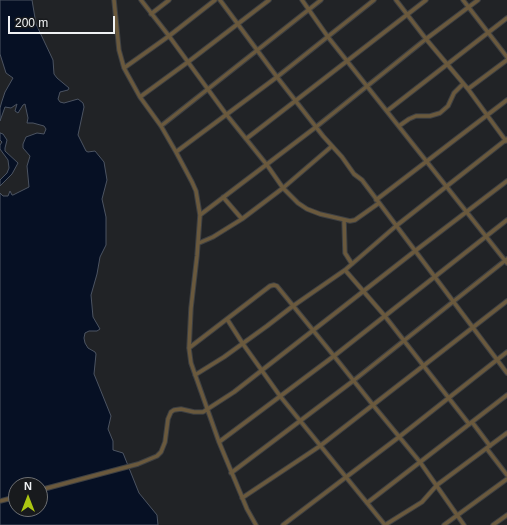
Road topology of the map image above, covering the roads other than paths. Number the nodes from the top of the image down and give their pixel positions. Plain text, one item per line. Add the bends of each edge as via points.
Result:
1 (114, 0) edge
2 (141, 0) edge
3 (169, 0) edge
4 (216, 0) edge
5 (220, 0) edge
6 (269, 0) edge
7 (302, 0) edge
8 (321, 0) edge
9 (374, 0) edge
10 (396, 0) edge
11 (426, 0) edge
12 (463, 0) edge
13 (478, 0) edge
14 (469, 7) junction
15 (309, 10) junction
16 (151, 14) junction
17 (407, 15) junction
18 (507, 18) edge
19 (238, 24) junction
20 (488, 33) junction
21 (169, 36) junction
22 (328, 37) junction
23 (426, 39) junction
24 (257, 51) junction
25 (507, 57) edge
26 (507, 60) edge
27 (188, 62) junction
28 (347, 62) junction
29 (447, 64) junction
30 (124, 68) junction
31 (276, 77) junction
32 (464, 84) junction
33 (367, 86) junction
34 (207, 89) junction
35 (468, 89) junction
36 (140, 97) junction
37 (507, 100) edge
38 (296, 101) junction
39 (387, 111) junction
40 (226, 114) junction
41 (488, 115) junction
42 (161, 126) junction
43 (399, 126) junction
44 (316, 127) junction
45 (246, 139) junction
46 (507, 141) edge
47 (332, 146) junction
48 (176, 152) junction
49 (427, 160) junction
50 (267, 165) junction
51 (507, 181) edge
52 (447, 186) junction
53 (284, 188) junction
54 (224, 196) junction
55 (378, 201) junction
56 (466, 212) junction
57 (200, 215) junction
58 (242, 219) junction
59 (344, 220) junction
60 (507, 220) edge
61 (396, 226) junction
62 (486, 236) junction
63 (198, 243) junction
64 (415, 251) junction
65 (506, 261) edge
66 (352, 264) junction
67 (345, 270) junction
68 (434, 277) junction
69 (364, 291) junction
70 (507, 301) edge
71 (453, 302) junction
72 (293, 306) junction
73 (384, 315) junction
74 (227, 319) junction
75 (472, 328) junction
76 (313, 330) junction
77 (404, 340) junction
78 (243, 344) junction
79 (189, 348) junction
80 (507, 352) edge
81 (334, 356) junction
82 (497, 360) junction
83 (424, 366) junction
84 (261, 371) junction
85 (507, 373) edge
86 (195, 375) junction
87 (353, 381) junction
88 (507, 395) edge
89 (280, 396) junction
90 (448, 397) junction
91 (373, 406) junction
92 (207, 410) junction
93 (301, 420) junction
94 (470, 423) junction
95 (507, 433) edge
96 (399, 437) junction
97 (218, 442) junction
98 (320, 446) junction
99 (488, 447) junction
100 (420, 462) junction
101 (231, 473) junction
102 (507, 475) edge
103 (345, 477) junction
104 (507, 479) edge
105 (437, 486) junction
106 (48, 488) edge
107 (242, 498) junction
108 (368, 503) junction
109 (457, 514) junction
110 (507, 515) edge
111 (256, 525) edge
112 (283, 525) edge
113 (385, 525) edge
114 (444, 525) edge
115 (464, 525) edge
116 (493, 525) edge

1 - 30 street via 119,50
2 - 16 street
3 - 16 street
4 - 21 street
5 - 19 street
6 - 19 street
7 - 15 street
8 - 15 street
9 - 22 street
10 - 17 street
11 - 17 street
12 - 14 street
13 - 14 street
14 - 20 street
14 - 23 street
15 - 22 street
15 - 24 street
16 - 21 street
17 - 23 street
17 - 28 street
18 - 20 street
19 - 24 street
19 - 27 street
20 - 25 street
20 - 29 street
21 - 27 street
21 - 30 street
22 - 28 street
22 - 31 street
23 - 29 street
23 - 33 street
24 - 31 street
24 - 34 street
26 - 35 street
27 - 34 street
27 - 36 street
28 - 33 street
28 - 38 street
29 - 32 street
29 - 39 street
30 - 36 street
31 - 38 street
31 - 40 street
32 - 35 street
32 - 43 street via 440,113 416,116
33 - 39 street
33 - 44 street
34 - 40 street
34 - 42 street
35 - 41 street
36 - 42 street
37 - 41 street
38 - 44 street
38 - 45 street
39 - 43 street
40 - 45 street
40 - 48 street
41 - 46 street
41 - 49 street
42 - 48 street
43 - 49 street
44 - 47 street
44 - 50 street
45 - 50 street
46 - 52 street
47 - 53 street
47 - 55 street
48 - 57 street via 192,182
49 - 52 street
49 - 55 street
50 - 53 street
50 - 54 street
51 - 56 street
52 - 56 street
52 - 61 street
53 - 58 street
53 - 59 street via 307,209
54 - 57 street
54 - 58 street
55 - 59 street via 355,220
55 - 61 street
56 - 62 street
56 - 64 street
57 - 63 street
58 - 63 street via 214,237
59 - 66 street via 345,253
60 - 62 street
61 - 64 street
61 - 66 street
62 - 65 street
62 - 68 street
63 - 79 street via 190,308
64 - 68 street
64 - 69 street
65 - 71 street
66 - 67 street
67 - 69 street
67 - 72 street
68 - 71 street
68 - 73 street
69 - 73 street
69 - 76 street
70 - 75 street
71 - 75 street
71 - 77 street
72 - 74 street via 274,284
72 - 76 street
72 - 78 street
73 - 77 street
73 - 81 street
74 - 78 street
74 - 79 street
75 - 82 street
75 - 83 street
76 - 81 street
76 - 84 street
77 - 83 street
77 - 87 street
78 - 84 street
78 - 86 street
79 - 86 street
80 - 82 street
81 - 87 street
81 - 89 street
82 - 85 street
82 - 90 street
83 - 90 street
83 - 91 street
84 - 89 street
84 - 92 street
86 - 92 street
87 - 91 street
87 - 93 street
88 - 94 street
89 - 93 street
89 - 97 street
90 - 94 street
90 - 96 street
91 - 96 street
91 - 98 street
92 - 97 street
92 - 106 street via 199,413 181,409 171,412 161,452 152,459
93 - 98 street
93 - 101 street
94 - 99 street
94 - 100 street
95 - 99 street
96 - 100 street
96 - 103 street
97 - 101 street
98 - 103 street
98 - 107 street
99 - 102 street
99 - 105 street
100 - 105 street
100 - 108 street
101 - 107 street
103 - 108 street
103 - 112 street
104 - 109 street
105 - 109 street
105 - 113 street via 422,502
107 - 111 street
108 - 113 street
109 - 114 street
109 - 115 street
110 - 116 street

